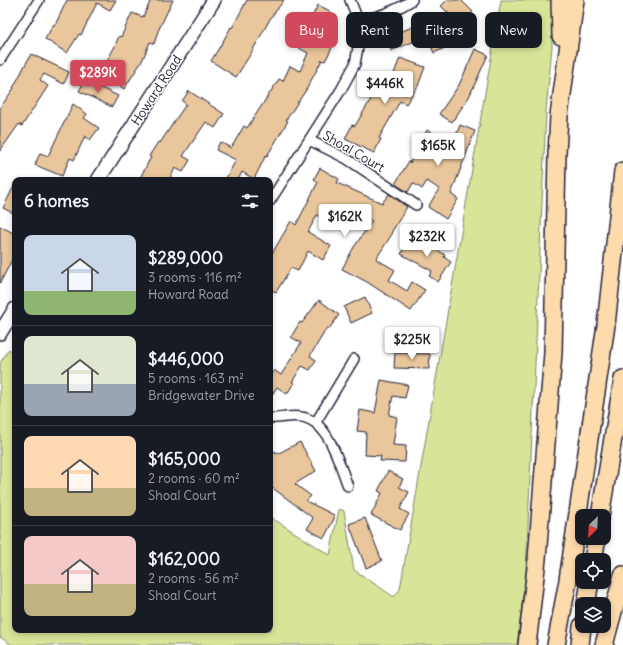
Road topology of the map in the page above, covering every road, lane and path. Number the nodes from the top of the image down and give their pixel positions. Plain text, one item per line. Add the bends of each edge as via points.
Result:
1 (38, 0) edge
2 (214, 0) edge
3 (350, 0) edge
4 (412, 0) edge
5 (560, 0) edge
6 (574, 0) edge
7 (355, 12) edge
8 (390, 12) edge
9 (358, 48) edge
10 (0, 60) edge
11 (561, 94) junction
12 (309, 140) junction
13 (623, 171) edge
14 (100, 177) edge
15 (273, 196) edge
16 (416, 205) dead end
17 (12, 314) edge
18 (0, 333) edge
19 (354, 359) dead end
20 (623, 379) edge
21 (273, 418) edge
22 (316, 422) junction
23 (348, 486) dead end
24 (601, 509) edge
25 (623, 574) edge
26 (581, 633) edge
27 (527, 645) edge
28 (556, 645) edge
29 (580, 645) edge
30 (604, 645) edge

1 - 10 street
2 - 14 main road, Howard Road
3 - 7 street
4 - 8 street
5 - 11 highway
6 - 11 highway
9 - 12 street via 355,64 344,85
11 - 27 highway via 557,154 553,359 537,560
12 - 15 street
12 - 16 street, Shoal Court via 347,159
13 - 28 highway via 606,325
17 - 18 main road
19 - 22 street
20 - 24 highway
21 - 22 street via 302,417
22 - 23 street via 326,433
25 - 30 highway
26 - 29 highway

